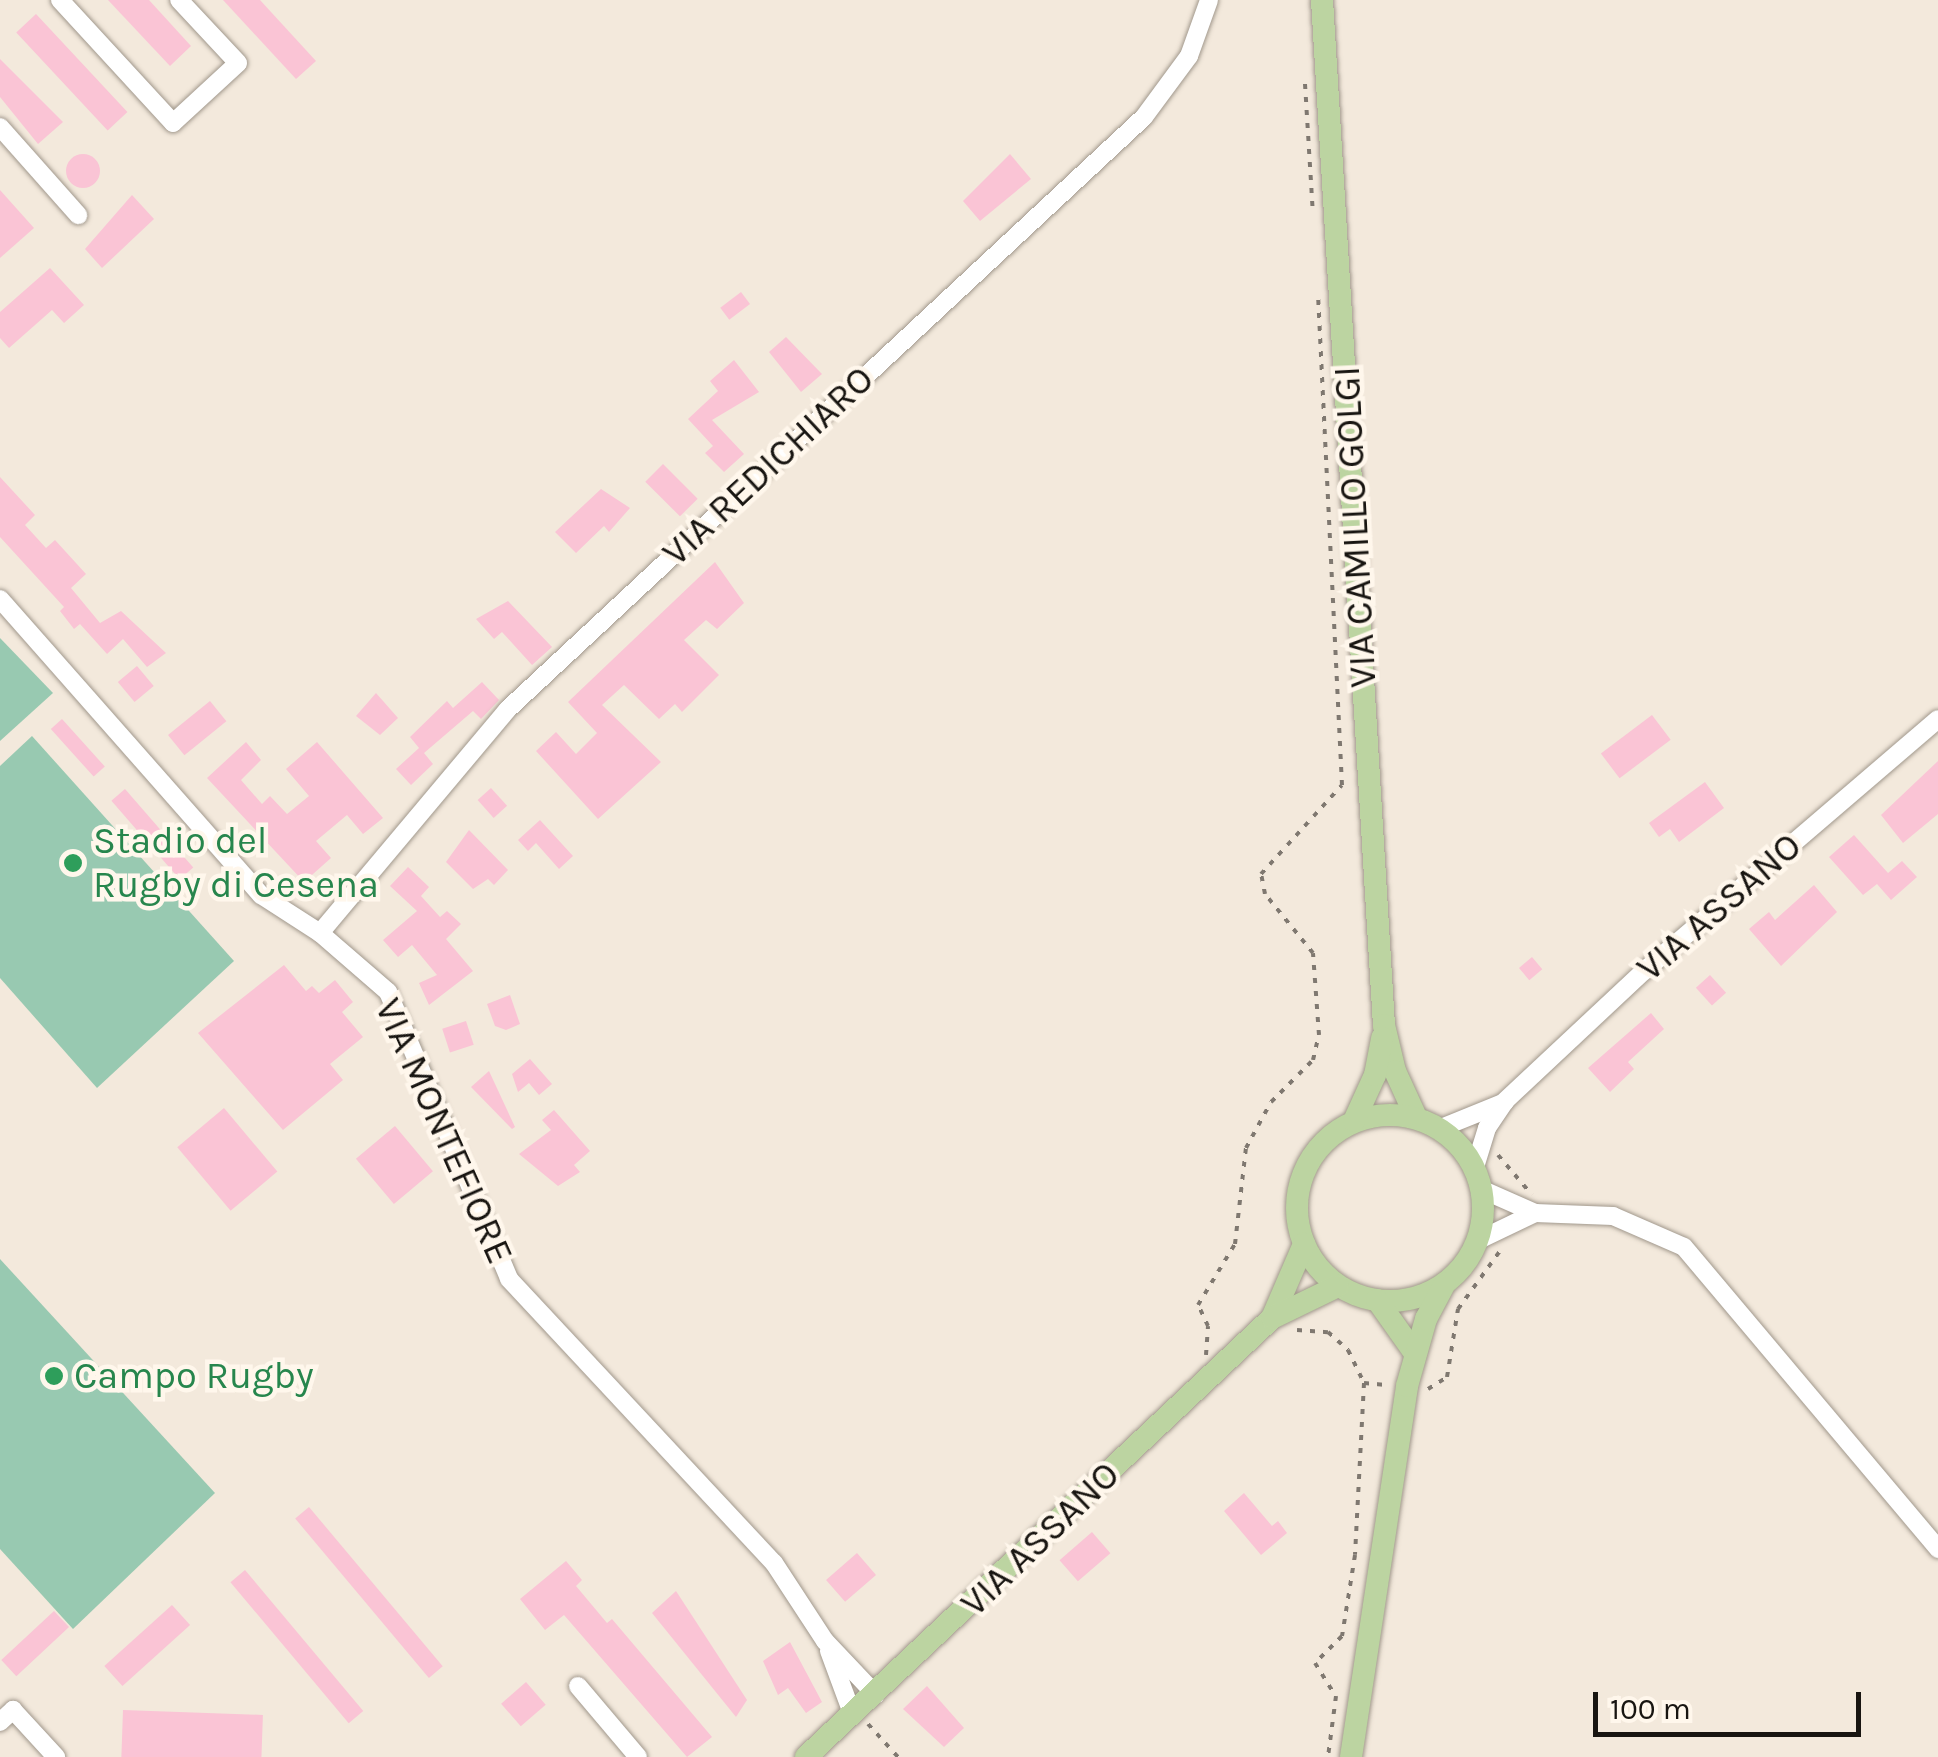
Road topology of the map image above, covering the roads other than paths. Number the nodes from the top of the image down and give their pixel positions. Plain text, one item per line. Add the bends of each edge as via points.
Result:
1 (60, 0) edge
2 (179, 0) edge
3 (1208, 0) edge
4 (1325, 0) edge
5 (0, 127) edge
6 (78, 215) dead end
7 (0, 599) edge
8 (1938, 719) edge
9 (320, 933) junction
10 (1384, 1025) junction
11 (1505, 1101) junction
12 (1416, 1117) junction
13 (1354, 1121) junction
14 (1441, 1128) junction
15 (1475, 1167) junction
16 (1483, 1190) junction
17 (1534, 1213) junction
18 (1478, 1240) junction
19 (1304, 1244) junction
20 (1445, 1284) junction
21 (1338, 1286) junction
22 (1378, 1300) junction
23 (1278, 1326) junction
24 (1414, 1352) junction
25 (1938, 1549) edge
26 (826, 1641) junction
27 (578, 1686) dead end
28 (876, 1695) junction
29 (853, 1716) junction
30 (0, 1722) edge
31 (56, 1757) edge
32 (638, 1757) edge
33 (806, 1757) edge
34 (1351, 1757) edge

1 - 2 street via 173,123 238,63
3 - 9 street, VIA REDICHIARO via 1189,56 1144,117 507,710
4 - 10 main road, VIA CAMILLO GOLGI
5 - 6 street
7 - 9 street, VIA MONTEFIORE via 261,895
8 - 11 street, VIA ASSANO via 1644,971
9 - 26 street, VIA MONTEFIORE via 388,992 509,1279 774,1563
10 - 12 main road, VIA CAMILLO GOLGI
10 - 13 main road, VIA CAMILLO GOLGI via 1375,1075
11 - 14 street, VIA ASSANO
11 - 15 street, VIA ASSANO via 1487,1128
12 - 13 main road
12 - 14 main road
13 - 19 main road via 1320,1146 1300,1182
14 - 15 main road
15 - 16 main road
16 - 17 street
16 - 18 main road
17 - 18 street
17 - 25 street via 1613,1216 1684,1247
18 - 20 main road
19 - 21 main road
19 - 23 main road, VIA ASSANO
20 - 22 main road via 1413,1298
20 - 24 main road
21 - 22 main road
21 - 23 main road, VIA ASSANO
22 - 24 main road
23 - 28 main road, VIA ASSANO via 1218,1369
24 - 34 main road
26 - 28 street, VIA MONTEFIORE
26 - 29 street, VIA MONTEFIORE
27 - 32 street
28 - 29 main road, VIA ASSANO
29 - 33 main road, VIA ASSANO
30 - 31 street via 13,1710

